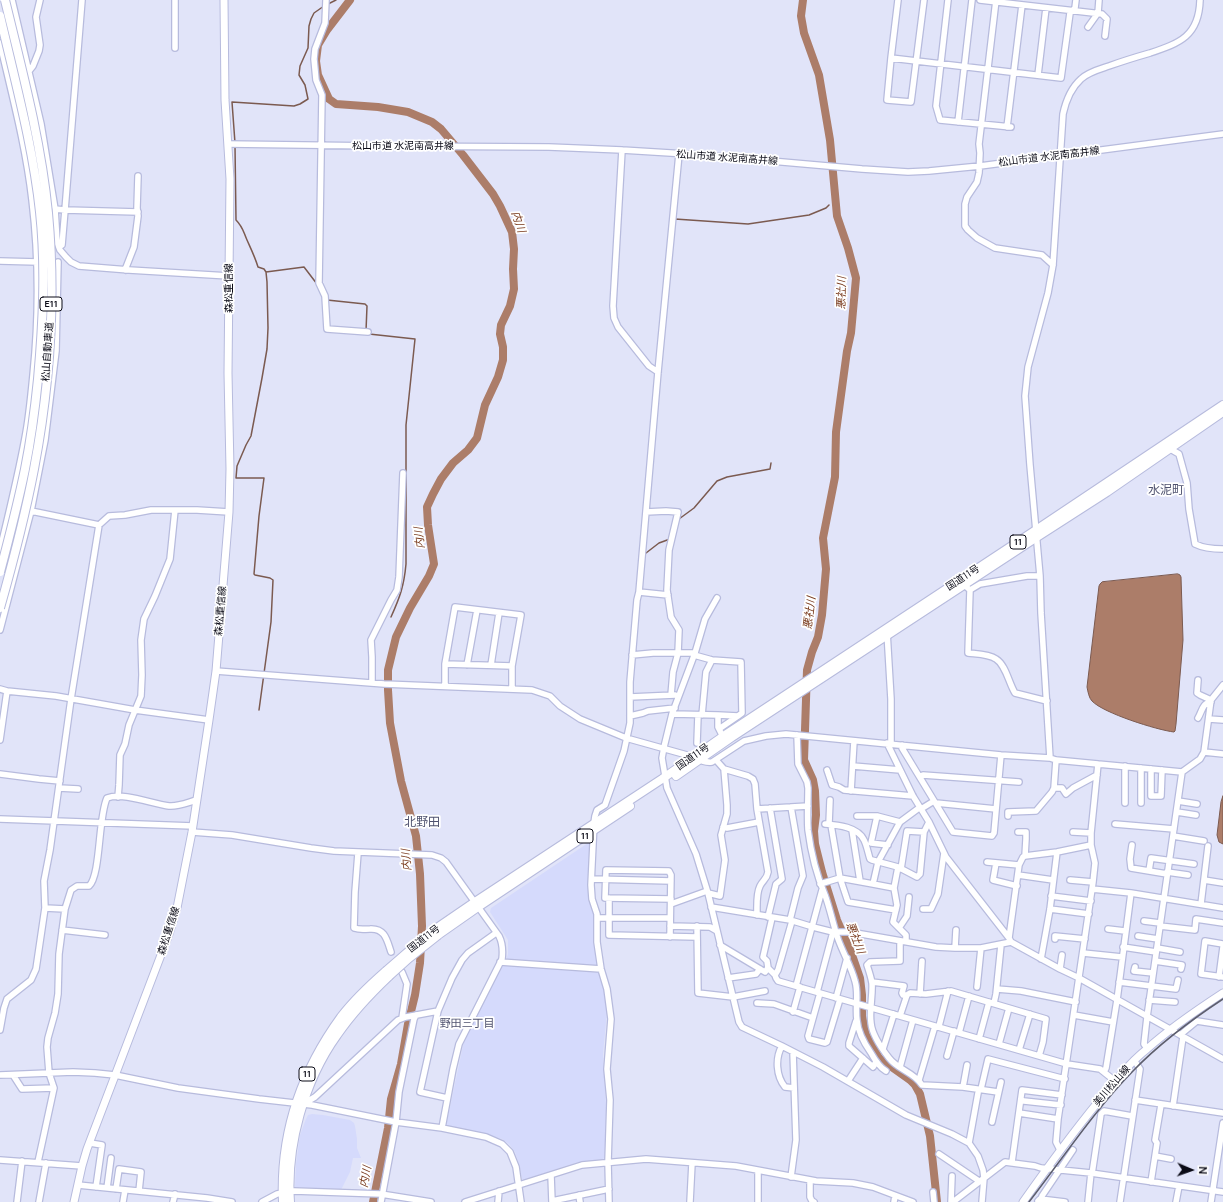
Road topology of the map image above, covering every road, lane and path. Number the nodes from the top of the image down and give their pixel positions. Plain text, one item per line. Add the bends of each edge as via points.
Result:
1 (5, 0) edge
2 (12, 0) edge
3 (40, 0) edge
4 (82, 0) edge
5 (175, 0) edge
6 (224, 0) edge
7 (326, 0) edge
8 (898, 0) edge
9 (924, 0) edge
10 (948, 0) edge
11 (972, 0) edge
12 (980, 0) edge
13 (1076, 0) edge
14 (1099, 0) edge
15 (1200, 0) edge
16 (996, 1) edge
17 (1022, 5) junction
18 (1046, 8) junction
19 (1072, 11) junction
20 (1098, 14) junction
21 (0, 16) edge
22 (1088, 27) dead end
23 (1104, 36) dead end
24 (0, 43) edge
25 (175, 48) dead end
26 (891, 58) junction
27 (916, 61) junction
28 (940, 64) junction
29 (964, 67) junction
30 (988, 70) junction
31 (29, 71) junction
32 (1014, 73) junction
33 (1038, 75) junction
34 (958, 122) junction
35 (982, 125) junction
36 (1223, 134) edge
37 (228, 144) junction
38 (320, 146) junction
39 (622, 150) junction
40 (679, 154) junction
41 (1060, 155) junction
42 (980, 166) junction
43 (138, 176) dead end
44 (54, 209) junction
45 (65, 210) junction
46 (138, 212) junction
47 (59, 247) junction
48 (66, 257) junction
49 (0, 261) edge
50 (36, 262) junction
51 (58, 262) junction
52 (1053, 265) junction
53 (125, 270) junction
54 (229, 276) junction
55 (368, 332) dead end
56 (658, 372) junction
57 (1223, 405) edge
58 (1223, 412) edge
59 (1166, 447) junction
60 (402, 473) dead end
61 (175, 510) junction
62 (31, 511) junction
63 (229, 512) junction
64 (646, 512) junction
65 (99, 525) junction
66 (1036, 533) junction
67 (1223, 549) edge
68 (0, 550) edge
69 (0, 572) edge
70 (1040, 576) junction
71 (964, 585) junction
72 (639, 592) junction
73 (668, 595) junction
74 (717, 598) dead end
75 (0, 608) edge
76 (477, 610) junction
77 (499, 613) junction
78 (0, 630) edge
79 (887, 632) junction
80 (678, 653) junction
81 (694, 654) junction
82 (632, 655) junction
83 (712, 660) junction
84 (446, 664) junction
85 (467, 664) junction
86 (491, 665) junction
87 (512, 666) junction
88 (216, 672) junction
89 (1198, 680) dead end
90 (372, 683) junction
91 (1223, 684) edge
92 (445, 686) junction
93 (802, 688) junction
94 (0, 689) edge
95 (512, 689) junction
96 (7, 691) junction
97 (671, 695) junction
98 (679, 695) junction
99 (630, 697) junction
100 (71, 700) junction
101 (1047, 701) junction
102 (1211, 701) junction
103 (135, 710) junction
104 (673, 711) junction
105 (700, 715) junction
106 (630, 716) junction
107 (718, 716) junction
108 (738, 716) junction
109 (1198, 718) dead end
110 (1209, 719) junction
111 (209, 720) junction
112 (1223, 720) edge
113 (721, 733) junction
114 (802, 736) junction
115 (626, 738) junction
116 (0, 740) edge
117 (854, 741) junction
118 (697, 744) dead end
119 (889, 744) junction
120 (902, 745) junction
121 (664, 747) junction
122 (1204, 752) junction
123 (1223, 754) edge
124 (1001, 755) junction
125 (697, 758) junction
126 (1053, 759) junction
127 (716, 760) junction
128 (1098, 764) junction
129 (853, 766) junction
130 (1125, 766) junction
131 (1141, 768) junction
132 (724, 769) junction
133 (1151, 769) junction
134 (827, 770) dead end
135 (900, 770) junction
136 (1162, 770) junction
137 (1182, 772) junction
138 (0, 774) edge
139 (1097, 775) junction
140 (920, 776) junction
141 (666, 779) junction
142 (60, 781) junction
143 (998, 781) junction
144 (1019, 782) dead end
145 (59, 788) junction
146 (1054, 788) junction
147 (78, 789) dead end
148 (851, 791) junction
149 (118, 796) junction
150 (913, 796) junction
151 (197, 800) junction
152 (830, 800) dead end
153 (1178, 800) junction
154 (935, 802) junction
155 (1141, 802) dead end
156 (1125, 803) dead end
157 (1197, 804) dead end
158 (808, 806) junction
159 (791, 807) junction
160 (770, 808) junction
161 (920, 808) junction
162 (757, 809) junction
163 (996, 809) junction
164 (1008, 812) dead end
165 (1177, 812) junction
166 (1196, 815) dead end
167 (857, 816) dead end
168 (877, 816) junction
169 (0, 819) edge
170 (54, 820) junction
171 (102, 822) junction
172 (759, 822) junction
173 (900, 822) junction
174 (929, 822) junction
175 (828, 824) junction
176 (1115, 824) dead end
177 (594, 827) junction
178 (723, 827) junction
179 (192, 829) junction
180 (1174, 829) junction
181 (852, 830) junction
182 (924, 832) junction
183 (1018, 832) dead end
184 (1073, 832) dead end
185 (1091, 833) junction
186 (1173, 836) junction
187 (888, 845) junction
188 (1092, 845) junction
189 (1132, 845) dead end
190 (944, 852) junction
191 (1057, 852) junction
192 (358, 853) junction
193 (1025, 856) junction
194 (1169, 860) junction
195 (878, 862) junction
196 (987, 862) dead end
197 (996, 863) junction
198 (1194, 864) dead end
199 (1020, 865) junction
200 (899, 868) junction
201 (1149, 871) junction
202 (1167, 873) junction
203 (1018, 875) junction
204 (1188, 875) dead end
205 (840, 878) junction
206 (592, 879) junction
207 (606, 880) junction
208 (1053, 880) junction
209 (1070, 880) dead end
210 (1204, 880) junction
211 (671, 881) junction
212 (860, 881) junction
213 (1093, 882) junction
214 (821, 883) junction
215 (1223, 883) edge
216 (874, 884) junction
217 (1017, 886) junction
218 (894, 888) junction
219 (822, 890) junction
220 (1092, 890) junction
221 (708, 892) junction
222 (1130, 893) junction
223 (1051, 896) junction
224 (909, 897) dead end
225 (609, 898) junction
226 (1164, 898) junction
227 (1091, 901) junction
228 (671, 902) junction
229 (1201, 904) junction
230 (476, 905) junction
231 (712, 907) junction
232 (44, 908) junction
233 (1223, 908) edge
234 (65, 909) junction
235 (923, 909) dead end
236 (1050, 909) junction
237 (896, 910) junction
238 (1089, 914) junction
239 (757, 915) junction
240 (770, 917) junction
241 (597, 918) junction
242 (609, 918) junction
243 (670, 918) junction
244 (791, 921) junction
245 (1144, 921) dead end
246 (1223, 922) edge
247 (1160, 924) junction
248 (670, 926) junction
249 (697, 926) junction
250 (813, 927) junction
251 (899, 928) junction
252 (1108, 929) dead end
253 (62, 930) junction
254 (956, 930) dead end
255 (717, 931) junction
256 (1125, 931) junction
257 (836, 932) junction
258 (496, 933) junction
259 (106, 935) dead end
260 (1138, 936) dead end
261 (670, 937) junction
262 (696, 937) junction
263 (1055, 939) dead end
264 (1085, 939) junction
265 (1158, 939) junction
266 (1010, 940) junction
267 (903, 941) junction
268 (1223, 944) edge
269 (720, 945) junction
270 (1001, 945) junction
271 (1123, 947) junction
272 (1223, 947) edge
273 (955, 948) junction
274 (981, 948) junction
275 (1156, 950) junction
276 (391, 952) dead end
277 (1180, 952) dead end
278 (1083, 953) junction
279 (1062, 955) dead end
280 (1122, 957) junction
281 (847, 958) junction
282 (1041, 959) junction
283 (922, 961) dead end
284 (1155, 961) junction
285 (500, 962) junction
286 (1182, 965) dead end
287 (1135, 967) dead end
288 (768, 968) junction
289 (601, 969) junction
290 (760, 969) junction
291 (1060, 970) junction
292 (402, 972) dead end
293 (1153, 973) junction
294 (775, 974) junction
295 (1221, 977) edge
296 (728, 978) junction
297 (1079, 978) junction
298 (1178, 980) dead end
299 (872, 982) junction
300 (1119, 982) junction
301 (798, 986) junction
302 (1152, 986) junction
303 (977, 987) dead end
304 (997, 989) junction
305 (765, 991) dead end
306 (948, 991) junction
307 (818, 993) junction
308 (1223, 993) edge
309 (920, 994) junction
310 (907, 995) junction
311 (969, 996) junction
312 (733, 997) junction
313 (838, 998) junction
314 (1117, 1000) junction
315 (1150, 1000) junction
316 (1076, 1002) junction
317 (1175, 1002) dead end
318 (757, 1003) dead end
319 (992, 1003) junction
320 (858, 1004) junction
321 (870, 1008) junction
322 (1009, 1008) junction
323 (438, 1011) junction
324 (793, 1012) junction
325 (894, 1014) junction
326 (1030, 1014) junction
327 (1074, 1015) junction
328 (415, 1016) junction
329 (900, 1016) junction
330 (404, 1017) junction
331 (1147, 1017) junction
332 (813, 1018) junction
333 (856, 1019) junction
334 (913, 1020) junction
335 (1113, 1022) junction
336 (937, 1026) junction
337 (1223, 1026) edge
338 (0, 1030) edge
339 (1170, 1030) junction
340 (957, 1032) junction
341 (1182, 1036) junction
342 (979, 1039) junction
343 (999, 1044) junction
344 (782, 1046) junction
345 (1147, 1048) junction
346 (883, 1049) junction
347 (1019, 1050) junction
348 (793, 1052) junction
349 (947, 1056) dead end
350 (1039, 1056) junction
351 (863, 1058) junction
352 (1223, 1059) edge
353 (1134, 1060) junction
354 (876, 1062) junction
355 (1067, 1064) junction
356 (967, 1065) dead end
357 (900, 1067) junction
358 (886, 1071) dead end
359 (1104, 1072) junction
360 (49, 1073) junction
361 (0, 1075) edge
362 (13, 1075) junction
363 (115, 1075) junction
364 (1064, 1079) junction
365 (919, 1080) junction
366 (848, 1081) junction
367 (1115, 1081) junction
368 (1000, 1082) dead end
369 (963, 1087) junction
370 (54, 1088) junction
371 (794, 1088) junction
372 (980, 1091) junction
373 (998, 1092) junction
374 (1062, 1095) junction
375 (447, 1098) junction
376 (1135, 1100) junction
377 (1024, 1101) dead end
378 (299, 1104) junction
379 (1161, 1104) junction
380 (1061, 1105) junction
381 (1173, 1106) junction
382 (1019, 1113) junction
383 (1223, 1113) edge
384 (1132, 1116) junction
385 (1058, 1119) junction
386 (395, 1121) junction
387 (992, 1122) dead end
388 (1223, 1123) edge
389 (442, 1128) junction
390 (90, 1142) junction
391 (969, 1143) junction
392 (1060, 1150) junction
393 (1073, 1150) dead end
394 (939, 1154) dead end
395 (1155, 1156) junction
396 (111, 1158) dead end
397 (1171, 1159) dead end
398 (0, 1160) edge
399 (22, 1161) junction
400 (38, 1162) junction
401 (608, 1162) junction
402 (1012, 1162) junction
403 (46, 1163) junction
404 (692, 1163) junction
405 (82, 1166) junction
406 (1047, 1168) junction
407 (1060, 1169) junction
408 (758, 1171) junction
409 (1092, 1173) junction
410 (551, 1175) junction
411 (952, 1176) dead end
412 (791, 1177) junction
413 (1124, 1179) junction
414 (810, 1180) junction
415 (982, 1180) junction
416 (1151, 1182) junction
417 (78, 1185) junction
418 (519, 1185) junction
419 (1179, 1186) junction
420 (96, 1187) junction
421 (107, 1188) junction
422 (116, 1189) junction
423 (609, 1189) junction
424 (125, 1190) junction
425 (140, 1191) junction
426 (499, 1191) junction
427 (1213, 1191) junction
428 (286, 1192) junction
429 (933, 1192) dead end
430 (1223, 1192) edge
431 (377, 1193) junction
432 (175, 1194) junction
433 (579, 1195) junction
434 (895, 1196) junction
435 (206, 1200) edge
436 (269, 1200) edge
437 (472, 1201) edge
438 (552, 1201) edge
439 (1039, 1201) edge
440 (18, 1202) edge
441 (39, 1202) edge
442 (74, 1202) edge
443 (123, 1202) edge
444 (173, 1202) edge
445 (232, 1202) edge
446 (262, 1202) edge
447 (283, 1202) edge
448 (290, 1202) edge
449 (381, 1202) edge
450 (431, 1202) edge
451 (465, 1202) edge
452 (498, 1202) edge
453 (521, 1202) edge
454 (580, 1202) edge
455 (609, 1202) edge
456 (690, 1202) edge
457 (758, 1202) edge
458 (814, 1202) edge
459 (894, 1202) edge
460 (913, 1202) edge
461 (934, 1202) edge
462 (952, 1202) edge
463 (982, 1202) edge
464 (1022, 1202) edge
465 (1065, 1202) edge
466 (1088, 1202) edge
467 (1120, 1202) edge
468 (1176, 1202) edge
469 (1211, 1202) edge

1 - 75 highway, 松山自動車道 / E11, bridge via 42,165 48,211 52,296 44,411 34,469
2 - 31 street
3 - 31 street via 36,17 40,45
4 - 45 street
5 - 25 street
6 - 37 main road, 森松重信線
7 - 38 street via 325,23 314,59 316,80 322,96
8 - 26 street
9 - 27 street
10 - 28 street
11 - 29 street
12 - 16 street
13 - 19 street
14 - 20 street
15 - 41 street via 1200,11 1195,26 1185,38 1171,46 1099,69 1082,78 1067,99 1063,114
16 - 17 street
16 - 30 street
17 - 18 street
17 - 32 street
18 - 19 street
18 - 33 street
19 - 20 street
19 - 33 street via 1062,78
20 - 22 street
20 - 23 street via 1107,19
21 - 69 highway, 松山自動車道 / E11, bridge via 33,167 40,212 44,296 41,352 26,467
24 - 50 street via 28,174
26 - 27 street
26 - 27 street via 887,100 911,102
27 - 28 street
28 - 29 street
28 - 34 street via 936,106 940,120
29 - 30 street
29 - 34 street
30 - 32 street
30 - 35 street
31 - 44 street via 42,131
32 - 33 street
32 - 35 street via 1009,127
34 - 35 street
35 - 42 street via 979,144
36 - 41 street, 松山市道 水泥南高井線
37 - 38 street, 松山市道 水泥南高井線
37 - 54 main road, 森松重信線
38 - 39 street, 松山市道 水泥南高井線
38 - 55 street via 319,283 325,296 327,329
39 - 40 street, 松山市道 水泥南高井線
39 - 56 street via 614,318 618,328 649,366
40 - 42 street, 松山市道 水泥南高井線 via 908,172
40 - 56 street
41 - 42 street, 松山市道 水泥南高井線
41 - 52 street
42 - 52 street via 977,182 965,204 965,226 977,238 995,248 1042,256
43 - 46 street
44 - 45 street
44 - 47 street
45 - 46 street
45 - 47 street via 62,245
46 - 53 street via 134,247
47 - 48 street
48 - 51 street
48 - 53 street via 79,266
49 - 50 street
50 - 51 street
50 - 68 street via 38,306 32,392 26,437
51 - 62 street via 56,351 45,440
52 - 66 street via 1028,368 1025,396
53 - 54 street
54 - 63 main road, 森松重信線
56 - 64 street
57 - 59 highway, 国道11号 / 11
58 - 59 highway, 国道11号 / 11
59 - 66 highway, 国道11号 / 11 via 1106,492
59 - 67 street via 1179,454 1187,483 1195,544
60 - 90 street via 399,577 397,590 371,640
61 - 63 street
61 - 65 street via 151,510 125,516 109,516
61 - 103 street via 170,559 144,619 140,696
62 - 65 street
62 - 78 street
63 - 88 main road, 森松重信線
64 - 72 street
64 - 73 street via 678,512 669,550
65 - 100 street
66 - 70 street
66 - 71 highway, 国道11号 / 11
70 - 71 street
70 - 101 street
71 - 79 highway, 国道11号 / 11
71 - 101 street via 968,653 992,657 998,661 1015,693
72 - 73 street
72 - 82 street
73 - 80 street via 671,617 679,630
74 - 81 street via 705,619
76 - 77 street
76 - 84 street via 455,607
76 - 85 street
77 - 86 street
77 - 87 street via 521,615
79 - 93 highway, 国道11号 / 11
79 - 119 street via 892,699
80 - 81 street
80 - 82 street
80 - 97 street
81 - 83 street
81 - 98 street
82 - 99 street
83 - 105 street via 706,672
83 - 108 street via 741,662 742,714
84 - 85 street
84 - 92 street
85 - 86 street
86 - 87 street
87 - 95 street
88 - 90 street
88 - 111 main road, 森松重信線
89 - 102 street via 1197,693
90 - 92 street
91 - 102 street
92 - 95 street
93 - 113 highway, 国道11号 / 11
93 - 125 highway, 国道11号 / 11
94 - 96 street
95 - 115 street via 532,690 550,696 580,719
96 - 100 street
96 - 116 street
97 - 98 street
97 - 99 street
98 - 104 street
99 - 106 street
100 - 103 street
100 - 142 street
101 - 126 street
102 - 109 street via 1204,705
102 - 110 street
103 - 111 street
103 - 149 street via 120,755
104 - 105 street
104 - 106 street via 648,711
104 - 121 street
105 - 107 street
105 - 118 street
106 - 115 street
107 - 108 street
107 - 113 street
108 - 113 street
110 - 112 street
110 - 122 street
111 - 151 main road, 森松重信線
113 - 125 highway, 国道11号 / 11
114 - 117 street
114 - 127 street via 786,734 744,741
114 - 158 street via 798,764 807,782
115 - 121 street
115 - 177 street via 605,805 597,810 594,816
117 - 119 street
117 - 129 street
119 - 120 street
119 - 135 street
120 - 124 street
120 - 140 street
121 - 125 street
121 - 141 street via 662,758
122 - 123 street
122 - 137 street via 1200,759
124 - 126 street
124 - 143 street
125 - 127 street via 708,763
125 - 141 highway, 国道11号 / 11
126 - 128 street
126 - 146 street
127 - 132 street
128 - 130 street
128 - 139 street
129 - 135 street
129 - 148 street
130 - 131 street
130 - 156 street
131 - 133 street
131 - 155 street
132 - 162 street via 753,779
132 - 178 street via 727,814
133 - 136 street
133 - 136 street via 1151,796 1161,796
134 - 148 street via 832,785
135 - 150 street
136 - 137 street
137 - 153 street
138 - 142 street
139 - 146 street via 1073,788 1066,797 1062,788
139 - 185 street
140 - 143 street
140 - 154 street
141 - 177 highway, 国道11号 / 11
141 - 221 street via 667,788 696,854
142 - 145 street
143 - 144 street
143 - 163 street
145 - 147 street
145 - 170 street
146 - 164 street via 1036,811
148 - 150 street
149 - 151 street via 169,806
149 - 171 street via 107,798
150 - 161 street
151 - 179 main road, 森松重信線
152 - 175 street
153 - 157 street
153 - 165 street
154 - 161 street
154 - 163 street
154 - 163 street via 953,832 992,836
158 - 159 street
158 - 214 street via 812,855
159 - 160 street
159 - 244 street via 803,876
160 - 162 street
160 - 240 street via 782,879 776,884
161 - 173 street
161 - 174 street
162 - 172 street
165 - 166 street
165 - 180 street
167 - 168 street
168 - 173 street
168 - 187 street via 871,842
169 - 170 street
170 - 171 street
170 - 232 street via 44,881
171 - 179 street
171 - 234 street via 92,883 71,890
172 - 178 street
172 - 239 street via 768,872 759,888
173 - 187 street
174 - 182 street
174 - 190 street
175 - 181 street
175 - 205 street
176 - 180 street
177 - 206 street
177 - 230 highway, 国道11号 / 11
178 - 221 street via 720,835 726,860 720,896
179 - 192 street
179 - 363 main road, 森松重信線 via 170,934
180 - 186 street
181 - 195 street via 863,838 870,859
181 - 212 street
182 - 200 street via 907,831
182 - 200 street via 920,874 916,877
183 - 193 street via 1026,832
184 - 185 street
185 - 188 street
186 - 194 street
186 - 210 street via 1206,843
187 - 195 street
188 - 191 street
188 - 213 street via 1095,863
189 - 201 street via 1132,868
190 - 235 street via 938,894 931,909
190 - 266 street
191 - 193 street
191 - 208 street
192 - 230 street via 422,854 441,858
192 - 276 street via 354,928 381,931 385,934
193 - 199 street via 1022,857
194 - 198 street
194 - 201 street via 1150,858
194 - 202 street
195 - 200 street
195 - 216 street
196 - 197 street
197 - 199 street
197 - 217 street via 993,880
199 - 203 street
200 - 218 street
201 - 202 street
202 - 204 street
202 - 226 street
203 - 208 street
203 - 217 street
205 - 212 street
205 - 214 street
205 - 237 street via 848,902
206 - 207 street
206 - 241 street via 592,898
207 - 211 street
207 - 211 street via 606,870 669,871
207 - 225 street via 605,898
208 - 223 street
209 - 213 street
210 - 215 street
210 - 229 street
211 - 228 street
212 - 216 street
213 - 220 street
214 - 219 street
216 - 218 street
217 - 266 street
218 - 237 street
219 - 250 street
219 - 257 street
220 - 222 street
220 - 227 street
221 - 228 street
221 - 231 street
222 - 226 street
222 - 256 street
223 - 227 street
223 - 236 street
224 - 251 street via 907,916
225 - 228 street
225 - 242 street
226 - 229 street
226 - 247 street
227 - 238 street
228 - 243 street
229 - 233 street
230 - 258 street
230 - 378 highway, 国道11号 / 11, bridge via 388,973 336,1036
231 - 239 street
231 - 255 street
232 - 234 street
232 - 338 street via 34,975 32,980 7,999
234 - 253 street
236 - 238 street
236 - 282 street
237 - 251 street via 893,922
238 - 264 street
239 - 240 street
240 - 244 street
240 - 288 street via 763,957
241 - 242 street
241 - 289 street
242 - 243 street
242 - 261 street via 609,935
243 - 248 street
244 - 250 street
244 - 294 street
245 - 247 street
246 - 247 street via 1196,919 1195,930
247 - 265 street
248 - 249 street
248 - 261 street
249 - 255 street via 710,927
249 - 262 street
250 - 257 street
250 - 301 street
251 - 267 street via 906,935
252 - 256 street
253 - 259 street
253 - 360 street via 58,994 47,1047
254 - 273 street
255 - 269 street
256 - 271 street
257 - 267 street
257 - 281 street
257 - 307 street
258 - 285 street via 502,941
258 - 323 street via 462,960
260 - 265 street
261 - 262 street
262 - 312 street via 698,993
263 - 264 street via 1055,936
264 - 278 street
265 - 275 street
266 - 270 street
266 - 282 street
267 - 273 street
267 - 299 street via 900,961 870,962 868,965
268 - 295 street via 1205,941 1201,974
269 - 290 street
269 - 296 street
270 - 274 street
270 - 304 street
271 - 275 street
271 - 280 street
272 - 295 street
273 - 274 street
274 - 303 street
275 - 277 street
275 - 284 street
278 - 280 street
278 - 297 street
279 - 291 street
280 - 300 street
281 - 313 street
281 - 320 street via 856,983
282 - 291 street
283 - 309 street
284 - 286 street
284 - 293 street
285 - 289 street
285 - 375 street via 459,1044
287 - 293 street via 1134,971
288 - 290 street via 765,972
288 - 294 street
289 - 401 street via 611,1019 607,1069 610,1100
290 - 296 street via 756,974
291 - 297 street
292 - 330 street via 407,984
293 - 302 street
294 - 301 street via 778,981
296 - 312 street
297 - 314 street
297 - 316 street
298 - 302 street via 1176,989
299 - 310 street via 904,986 902,993
299 - 321 street
300 - 302 street
300 - 314 street
301 - 307 street
301 - 324 street
302 - 315 street
304 - 316 street
304 - 319 street
305 - 312 street
306 - 309 street
306 - 311 street
306 - 336 street
307 - 313 street
307 - 332 street
308 - 339 main road, 美川松山線
309 - 310 street
310 - 329 street
311 - 319 street
311 - 340 street
312 - 344 street via 742,1028
313 - 320 street
313 - 332 street via 827,1042 809,1039
314 - 331 street
314 - 335 street
315 - 317 street
315 - 331 street
316 - 327 street
318 - 324 street via 774,1004
319 - 322 street
319 - 342 street
320 - 321 street
320 - 333 street
321 - 325 street
321 - 346 street via 874,1034
322 - 326 street
322 - 343 street
323 - 328 street
323 - 375 street via 420,1092
324 - 332 street
325 - 329 street
325 - 346 street
326 - 347 street
326 - 350 street via 1046,1019
327 - 335 street
327 - 355 street
328 - 330 street
328 - 386 street
329 - 334 street
330 - 378 street via 315,1097
331 - 339 street
331 - 345 street via 1144,1044
333 - 351 street via 849,1046
333 - 354 street via 863,1041
334 - 336 street
334 - 357 street
335 - 359 street
336 - 340 street
336 - 365 street
337 - 341 street via 1197,1021
339 - 341 street
339 - 345 main road, 美川松山線
340 - 342 street
340 - 349 street
341 - 352 street
341 - 381 street
342 - 343 street
343 - 347 street
344 - 348 street
344 - 371 street via 778,1052 777,1063 781,1082 785,1087
345 - 353 main road, 美川松山線
346 - 357 street via 890,1060
347 - 350 street
348 - 366 street
348 - 371 street
350 - 355 street
351 - 354 street via 873,1067
351 - 366 street
353 - 367 main road, 美川松山線
353 - 376 street via 1140,1069
354 - 358 street
355 - 359 street
355 - 364 street
356 - 369 street
357 - 365 street
359 - 367 street
360 - 362 street
360 - 363 street via 88,1072
360 - 370 street
361 - 362 street
362 - 370 street via 22,1089
363 - 378 street via 178,1088
363 - 390 main road, 森松重信線
364 - 372 street via 988,1059
364 - 374 street
365 - 369 street via 922,1085
366 - 391 street via 892,1108
367 - 392 main road, 美川松山線
368 - 373 street
369 - 372 street
370 - 400 street
371 - 412 street via 796,1140
372 - 373 street
372 - 391 street
373 - 387 street
374 - 380 street
374 - 382 street via 1022,1090
375 - 389 street
376 - 379 street
376 - 384 street
377 - 380 street
378 - 386 street
378 - 428 highway, 国道11号 / 11 via 285,1147
379 - 381 street
379 - 395 street
380 - 385 street
381 - 383 street
382 - 385 street
382 - 402 street
384 - 409 street via 1104,1111 1101,1114
384 - 413 street
385 - 392 street via 1056,1142
386 - 389 street
386 - 431 street
388 - 427 street
389 - 418 street via 486,1137 502,1144 513,1159
390 - 405 main road, 森松重信線
390 - 420 street via 102,1145
391 - 415 street via 981,1163
392 - 406 main road, 美川松山線
393 - 407 street
394 - 415 street
395 - 397 street
395 - 416 street
396 - 421 street
398 - 399 street
399 - 400 street
399 - 440 street
400 - 403 street
401 - 404 street via 646,1159
401 - 410 street via 582,1164
401 - 423 street
402 - 406 street
402 - 415 street via 1005,1162
403 - 405 street
403 - 441 street
404 - 408 street
404 - 456 street
405 - 417 main road, 森松重信線
406 - 407 street
406 - 464 main road, 美川松山線
407 - 409 street
407 - 439 street
408 - 412 street
408 - 457 street
409 - 413 street
409 - 466 street
410 - 418 street
410 - 438 street
411 - 462 street
412 - 414 street
413 - 416 street
413 - 467 street
414 - 434 street via 853,1183 873,1187
414 - 458 street via 810,1196
415 - 462 street
415 - 463 street
416 - 419 street
417 - 420 street
417 - 442 main road, 森松重信線
418 - 426 street
418 - 453 street
419 - 427 street
419 - 468 street
420 - 421 street
421 - 422 street
422 - 424 street
422 - 425 street via 119,1169 141,1172
423 - 433 street
423 - 455 street
424 - 425 street
424 - 443 street
425 - 432 street
426 - 437 street
426 - 452 street
427 - 430 street
427 - 469 street
428 - 431 street
428 - 436 street
428 - 447 highway, 国道11号 / 11
428 - 448 highway, 国道11号 / 11
429 - 461 street
431 - 449 street
431 - 450 street
432 - 435 street
432 - 444 street
433 - 438 street
433 - 454 street
434 - 459 street
434 - 460 street
435 - 445 street
436 - 446 street
437 - 451 street
439 - 465 street

